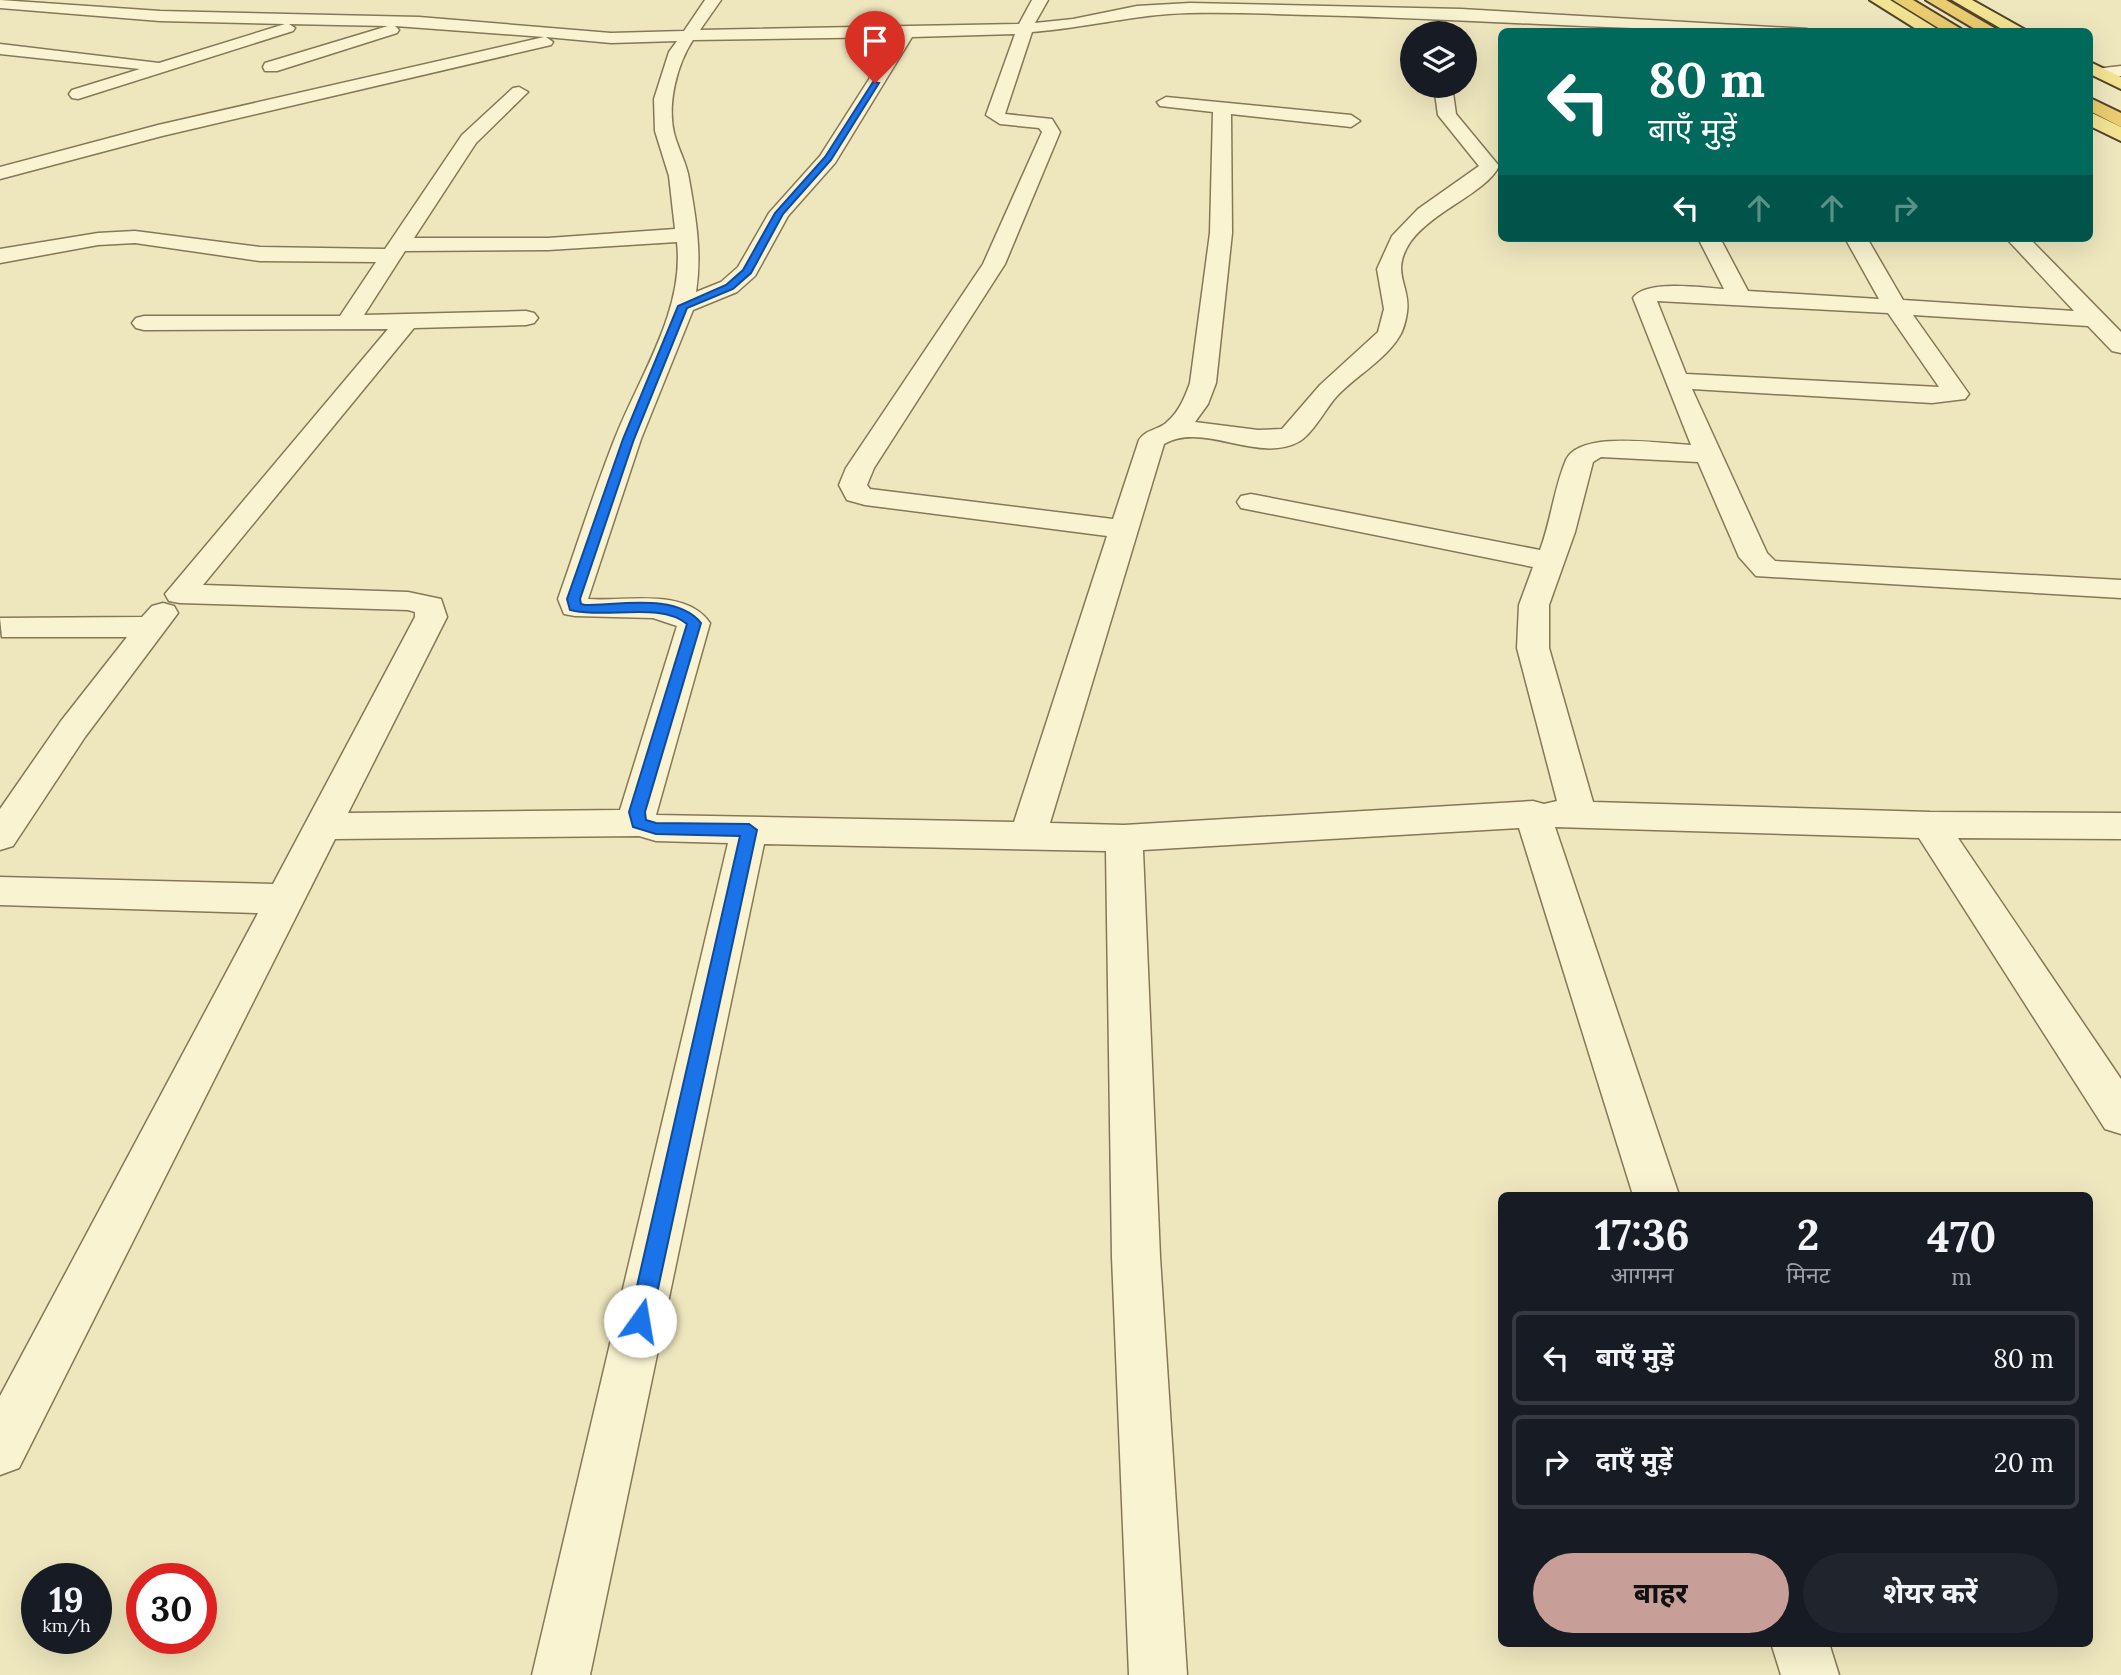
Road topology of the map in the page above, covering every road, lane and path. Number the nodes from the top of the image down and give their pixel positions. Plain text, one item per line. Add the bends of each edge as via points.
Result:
1 (111, 0) edge
2 (304, 0) edge
3 (713, 0) edge
4 (1040, 0) edge
5 (1437, 0) edge
6 (1878, 0) edge
7 (1901, 0) edge
8 (1934, 0) edge
9 (1960, 0) edge
10 (0, 3) edge
11 (1976, 8) junction
12 (81, 11) junction
13 (418, 14) junction
14 (1450, 14) junction
15 (269, 18) junction
16 (314, 19) junction
17 (1461, 21) edge
18 (1723, 28) edge
19 (1927, 28) edge
20 (1951, 28) edge
21 (1986, 28) edge
22 (1995, 28) edge
23 (2014, 28) edge
24 (1024, 29) junction
25 (906, 32) junction
26 (573, 36) junction
27 (686, 36) junction
28 (0, 49) edge
29 (166, 67) junction
30 (271, 68) dead end
31 (2121, 71) edge
32 (2093, 75) edge
33 (2121, 84) edge
34 (519, 92) dead end
35 (78, 94) dead end
36 (1445, 98) edge
37 (2121, 100) edge
38 (1166, 102) dead end
39 (2093, 106) edge
40 (1222, 107) junction
41 (2093, 120) edge
42 (1351, 121) dead end
43 (2121, 121) edge
44 (2121, 135) edge
45 (0, 173) edge
46 (686, 235) junction
47 (1711, 242) edge
48 (1858, 242) edge
49 (2021, 242) edge
50 (395, 251) junction
51 (0, 256) edge
52 (1740, 298) junction
53 (1894, 305) junction
54 (683, 306) junction
55 (526, 318) dead end
56 (2096, 320) junction
57 (407, 321) junction
58 (144, 323) dead end
59 (347, 323) junction
60 (2121, 346) edge
61 (1676, 381) junction
62 (1175, 430) junction
63 (1710, 454) junction
64 (1251, 502) dead end
65 (1124, 529) junction
66 (1550, 561) junction
67 (2121, 589) edge
68 (180, 594) junction
69 (2, 627) dead end
70 (151, 627) junction
71 (1533, 814) junction
72 (1577, 814) junction
73 (639, 823) junction
74 (1930, 825) junction
75 (323, 826) junction
76 (2121, 826) edge
77 (749, 830) junction
78 (1028, 835) junction
79 (0, 837) edge
80 (1124, 838) junction
81 (0, 891) edge
82 (285, 899) junction
83 (2121, 1115) edge
84 (1655, 1192) edge
85 (0, 1449) edge
86 (1801, 1647) edge
87 (561, 1675) edge
88 (1158, 1675) edge
89 (1810, 1675) edge

1 - 12 street
2 - 15 street
3 - 27 street
4 - 24 street
5 - 14 street
6 - 19 main road
7 - 20 highway
8 - 21 highway
9 - 11 main road
10 - 12 street
11 - 22 highway
11 - 23 main road
12 - 15 street
13 - 16 street via 393,20
13 - 26 street
13 - 30 street
14 - 17 street
14 - 18 street
14 - 24 street via 1169,8
15 - 16 street
16 - 29 street
24 - 25 street
24 - 65 street via 995,115 1045,123 1051,132 994,264 853,485 857,494 865,497
25 - 27 street
25 - 54 street via 828,159 779,213 747,271 729,287
26 - 27 street
26 - 45 street via 158,131
27 - 46 street via 665,84 663,116 679,176
28 - 29 street
29 - 35 street
31 - 32 street
32 - 33 main road
32 - 37 highway
34 - 50 street via 469,139
36 - 62 street via 1447,115 1488,162 1488,170 1424,213 1400,241 1388,269 1396,309 1389,335 1329,390 1288,437
38 - 40 street
39 - 43 highway
40 - 42 street
40 - 62 street via 1221,233 1203,383 1195,404
41 - 44 main road
46 - 50 street
46 - 54 street via 690,259
47 - 52 street
48 - 53 street
49 - 56 street
50 - 51 street via 260,254 135,237
50 - 59 street
52 - 53 street
52 - 61 street via 1652,294 1644,298
53 - 56 street
53 - 61 street via 1956,394
54 - 73 street via 628,439 573,599 575,607 585,609 662,609 682,613 694,623 637,812
55 - 57 street
56 - 60 street
57 - 59 street
57 - 68 street
58 - 59 street
61 - 63 street
62 - 65 street via 1152,440
63 - 66 street via 1588,452 1580,460
63 - 67 street via 1754,557 1768,570
64 - 66 street
65 - 78 street
66 - 72 street via 1534,605 1534,648
68 - 70 street
68 - 75 street via 408,601 430,606 431,617
69 - 70 street
70 - 79 street via 73,729
71 - 72 street
71 - 80 street
71 - 84 street
72 - 74 street
73 - 75 street
73 - 77 street via 656,828
74 - 76 street
74 - 83 street
75 - 82 street
77 - 78 street
77 - 87 street
78 - 80 street
80 - 88 street via 1141,1424
81 - 82 street
82 - 85 street
86 - 89 street

